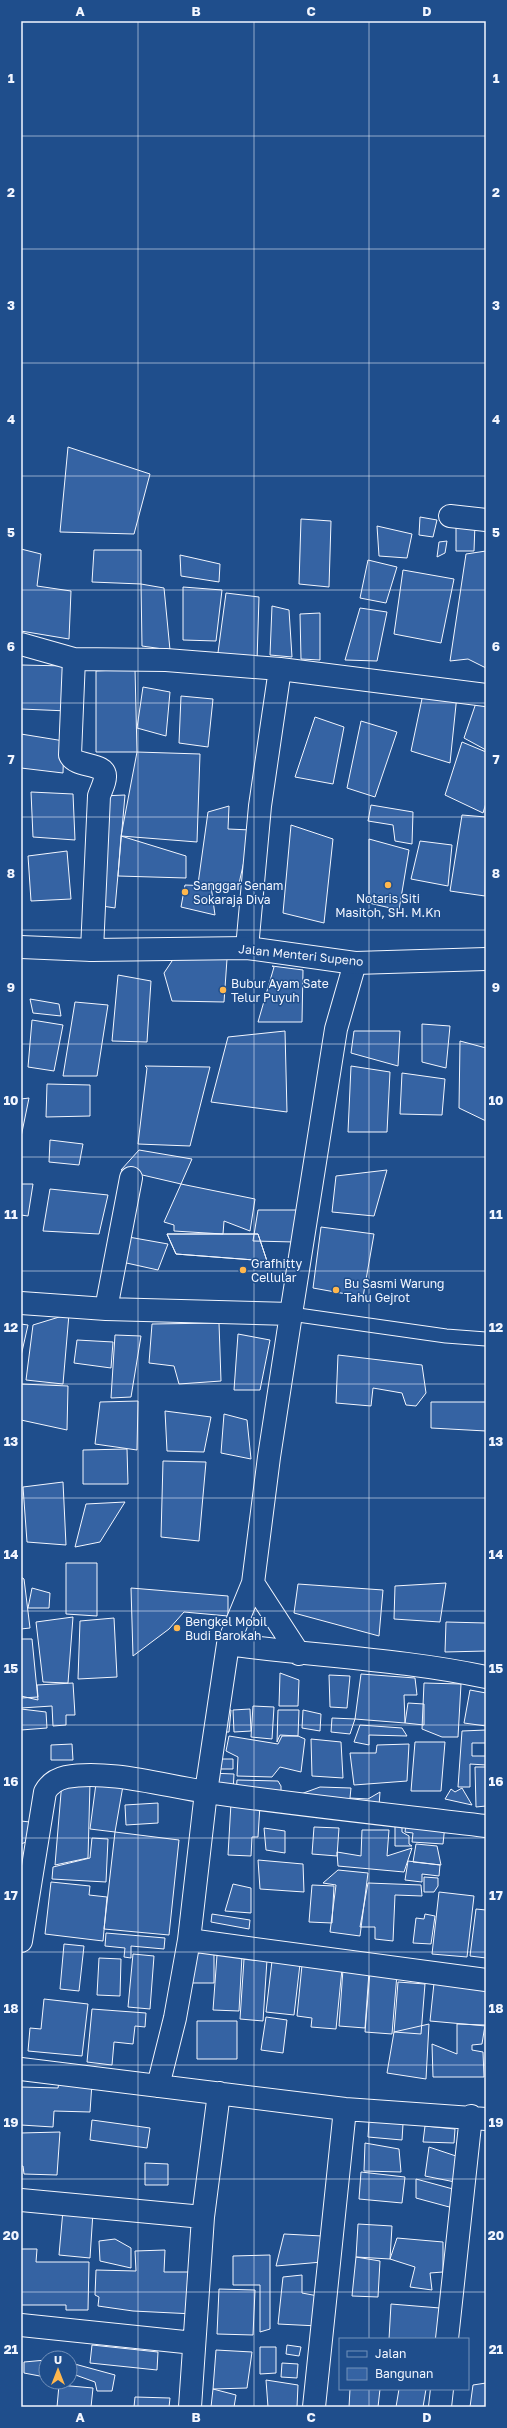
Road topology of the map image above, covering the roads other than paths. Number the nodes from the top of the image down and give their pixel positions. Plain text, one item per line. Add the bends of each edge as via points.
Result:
1 (450, 516) dead end
2 (486, 520) edge
3 (21, 644) edge
4 (74, 659) junction
5 (280, 669) junction
6 (486, 695) edge
7 (21, 947) edge
8 (247, 948) junction
9 (92, 950) junction
10 (486, 959) edge
11 (355, 963) junction
12 (132, 1178) dead end
13 (21, 1303) edge
14 (106, 1309) junction
15 (291, 1314) junction
16 (486, 1339) edge
17 (253, 1583) junction
18 (228, 1644) junction
19 (299, 1654) junction
20 (486, 1677) edge
21 (206, 1792) junction
22 (486, 1826) edge
23 (189, 1940) junction
24 (21, 1941) edge
25 (486, 1980) edge
26 (21, 2069) edge
27 (158, 2086) junction
28 (219, 2093) junction
29 (345, 2109) junction
30 (478, 2117) edge
31 (21, 2200) edge
32 (203, 2217) junction
33 (21, 2325) edge
34 (448, 2338) edge
35 (194, 2343) junction
36 (442, 2390) edge
37 (190, 2407) edge
38 (314, 2407) edge
39 (440, 2407) edge

1 - 2 street
3 - 4 street
4 - 5 street via 166,660
4 - 9 street via 70,755 76,762 99,768 105,777 99,796
5 - 6 street
5 - 8 street via 260,806
7 - 9 street, Jalan Menteri Supeno
8 - 9 street, Jalan Menteri Supeno
8 - 11 street, Jalan Menteri Supeno
10 - 11 street, Jalan Menteri Supeno
11 - 15 street via 336,1029
12 - 14 street
13 - 14 street
14 - 15 street
15 - 16 lane via 446,1336
15 - 17 street
17 - 18 street
17 - 19 street
18 - 19 street
18 - 21 street
19 - 20 street via 393,1662
21 - 22 street
21 - 23 street
21 - 24 street via 91,1775 66,1777 50,1784 45,1792
23 - 25 street
23 - 27 street via 175,2018
26 - 27 street
27 - 28 street
28 - 29 street
28 - 32 street
29 - 30 street
29 - 38 street
30 - 34 street
31 - 32 street
32 - 35 street
33 - 35 street
35 - 37 street
36 - 39 street

